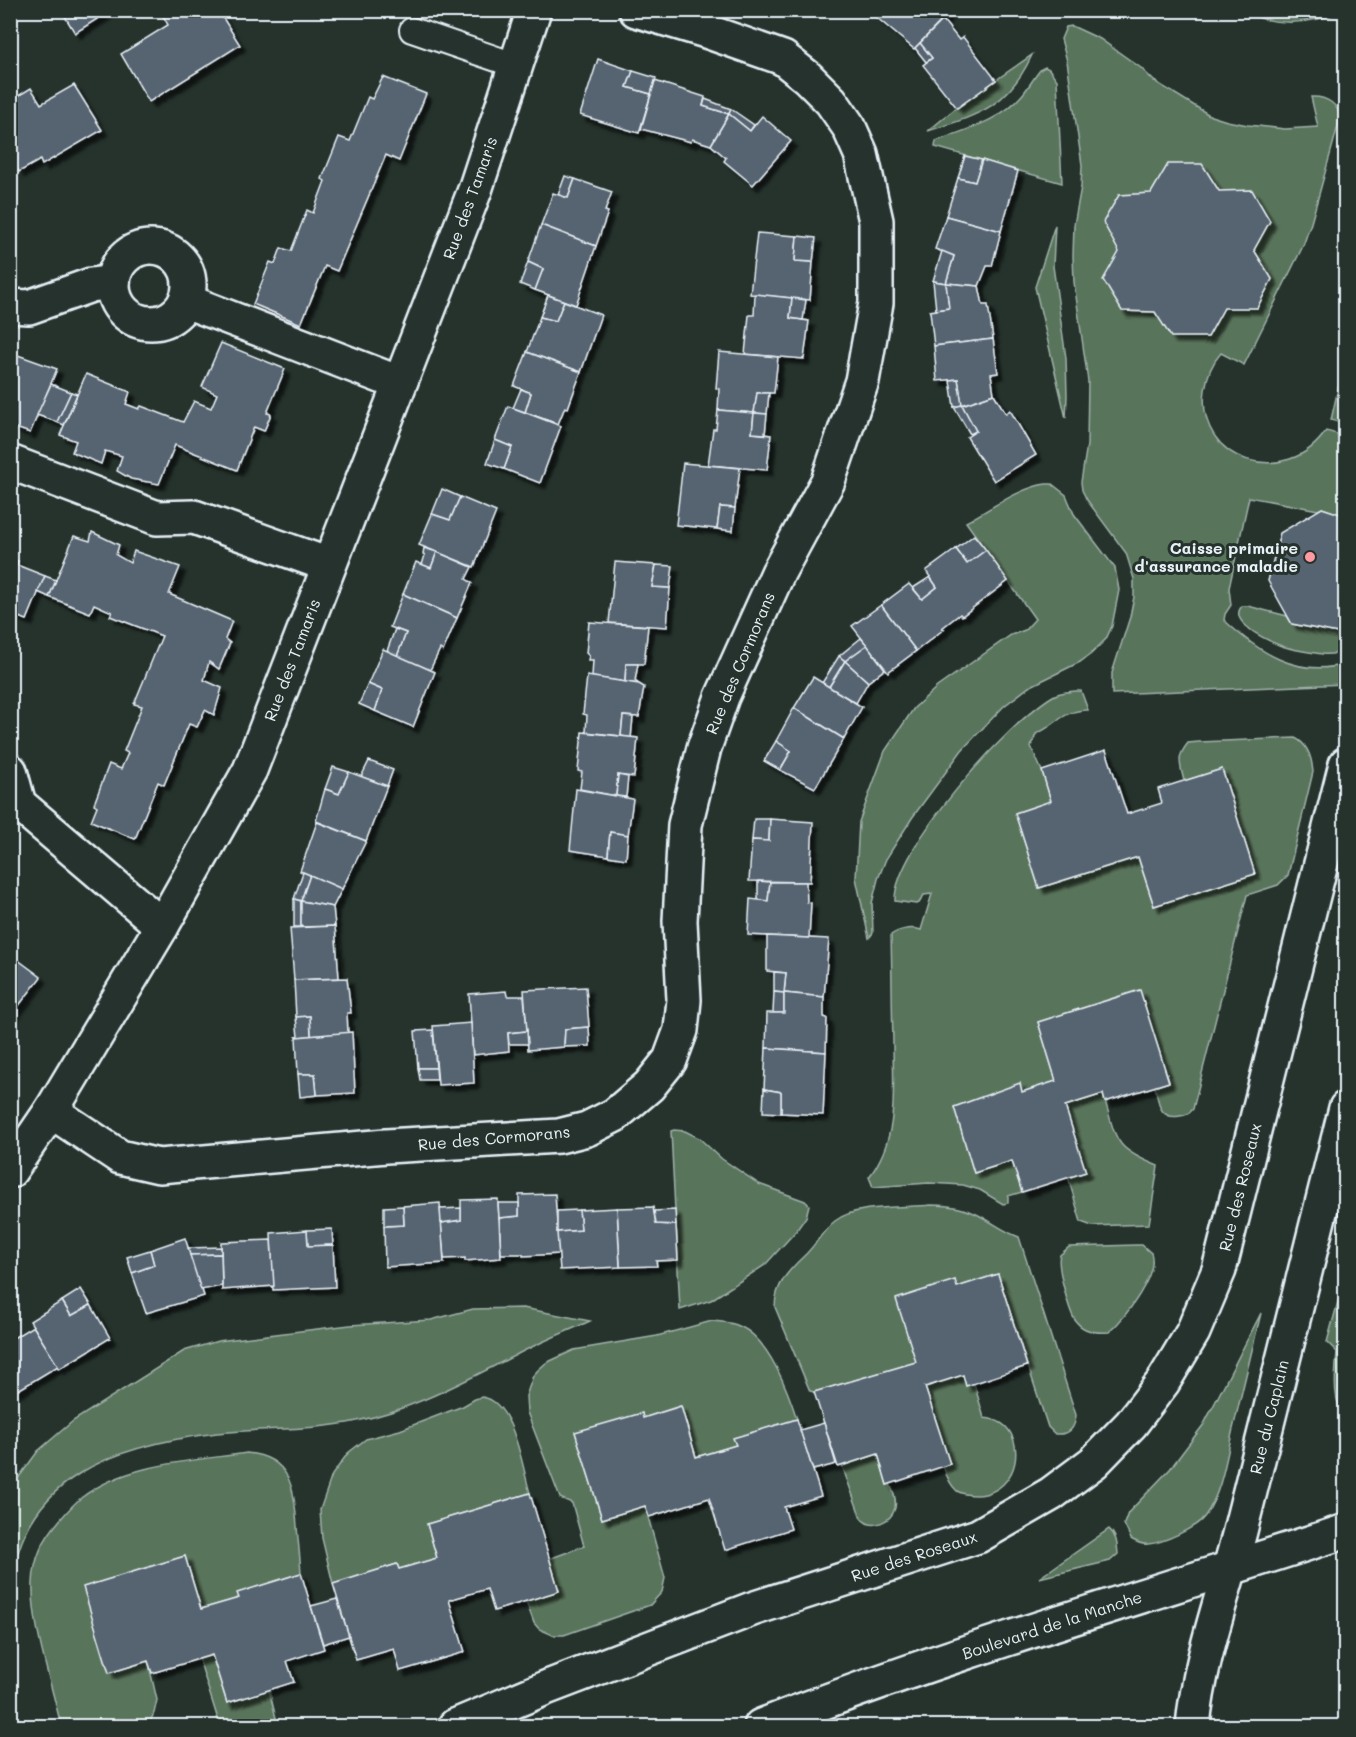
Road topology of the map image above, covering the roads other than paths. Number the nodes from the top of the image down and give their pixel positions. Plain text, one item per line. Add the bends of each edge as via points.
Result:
1 (534, 10) edge
2 (636, 10) edge
3 (412, 30) dead end
4 (517, 66) junction
5 (112, 282) junction
6 (186, 301) junction
7 (10, 306) edge
8 (399, 383) junction
9 (10, 462) edge
10 (329, 565) junction
11 (1346, 764) edge
12 (10, 771) edge
13 (162, 926) junction
14 (1346, 1108) edge
15 (51, 1111) junction
16 (10, 1171) edge
17 (1346, 1531) edge
18 (1231, 1568) junction
19 (455, 1726) edge
20 (761, 1726) edge
21 (1194, 1726) edge

1 - 4 street, Rue des Tamaris
2 - 15 street, Rue des Cormorans via 783,58 807,77 849,127 861,154 876,221 876,303 862,381 828,481 778,573 722,697 704,748 685,825 680,921 684,1000 681,1030 670,1060 649,1086 615,1115 587,1129 559,1136 159,1166 120,1157
3 - 4 lane
4 - 8 street, Rue des Tamaris via 476,190
5 - 6 street via 120,307 141,322 155,324 168,320
5 - 6 street via 123,258 133,250 157,246 178,256 185,266 189,277
5 - 7 street via 91,285 29,307
6 - 8 street
8 - 10 street, Rue des Tamaris
9 - 10 street via 157,518 194,517
10 - 13 street, Rue des Tamaris via 250,770
11 - 19 street, Rue des Roseaux via 1219,1270 1193,1332 1163,1382 1131,1424 1085,1469 1051,1494 978,1536 752,1609
12 - 13 street via 19,804
13 - 15 street, Rue des Tamaris
14 - 18 street, Rue du Caplain
15 - 16 street, Rue des Tamaris
17 - 18 street, Boulevard de la Manche
18 - 20 street, Boulevard de la Manche via 833,1698
18 - 21 street, Rue du Caplain via 1196,1703

